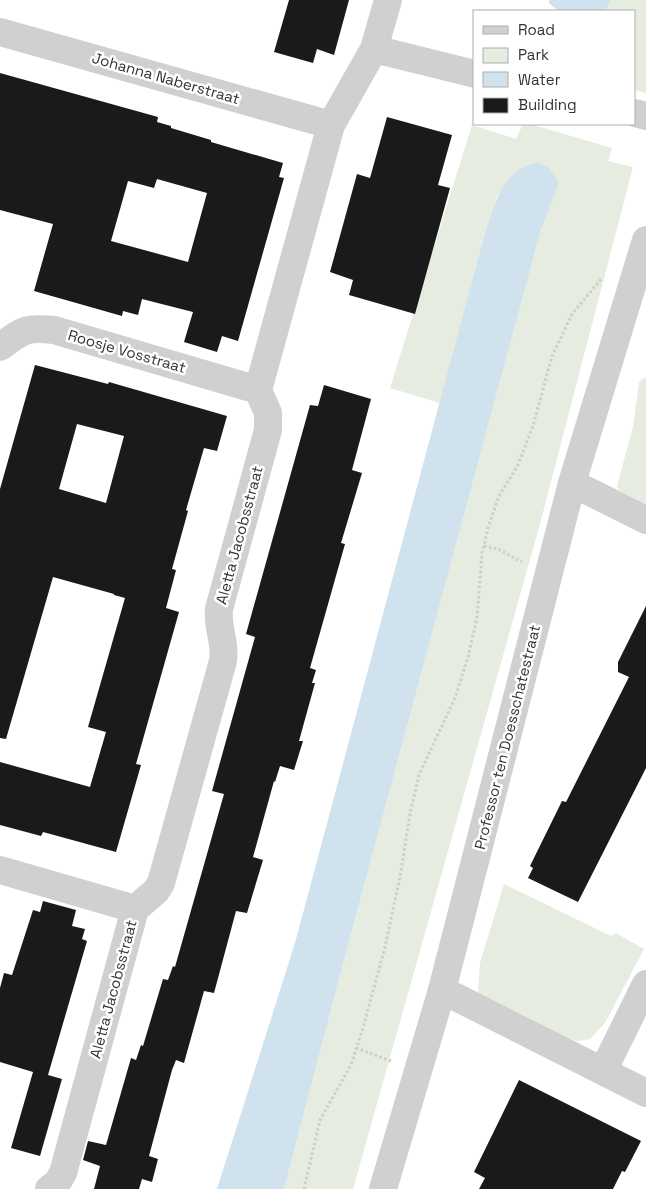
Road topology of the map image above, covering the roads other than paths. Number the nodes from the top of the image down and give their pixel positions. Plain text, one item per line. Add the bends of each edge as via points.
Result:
1 (388, 0) edge
2 (0, 32) edge
3 (374, 49) junction
4 (473, 74) edge
5 (331, 124) junction
6 (646, 240) edge
7 (0, 347) edge
8 (258, 390) junction
9 (572, 483) junction
10 (646, 520) edge
11 (0, 870) edge
12 (135, 909) junction
13 (646, 984) edge
14 (442, 990) junction
15 (603, 1071) junction
16 (646, 1093) edge
17 (49, 1189) edge
18 (383, 1189) edge

1 - 3 street
2 - 5 street, Johanna Naberstraat
3 - 4 street
3 - 5 street
5 - 8 street
6 - 9 street, Professor ten Doesschatestraat
7 - 8 street, Roosje Vosstraat via 24,330 54,330
8 - 12 street, Aletta Jacobsstraat via 268,413 268,430 219,610 218,622 225,649 223,661 161,883
9 - 10 street
9 - 14 street, Professor ten Doesschatestraat
11 - 12 street
12 - 17 street, Aletta Jacobsstraat via 63,1173 58,1183
13 - 15 street
14 - 15 street
14 - 18 street, Professor ten Doesschatestraat
15 - 16 street

